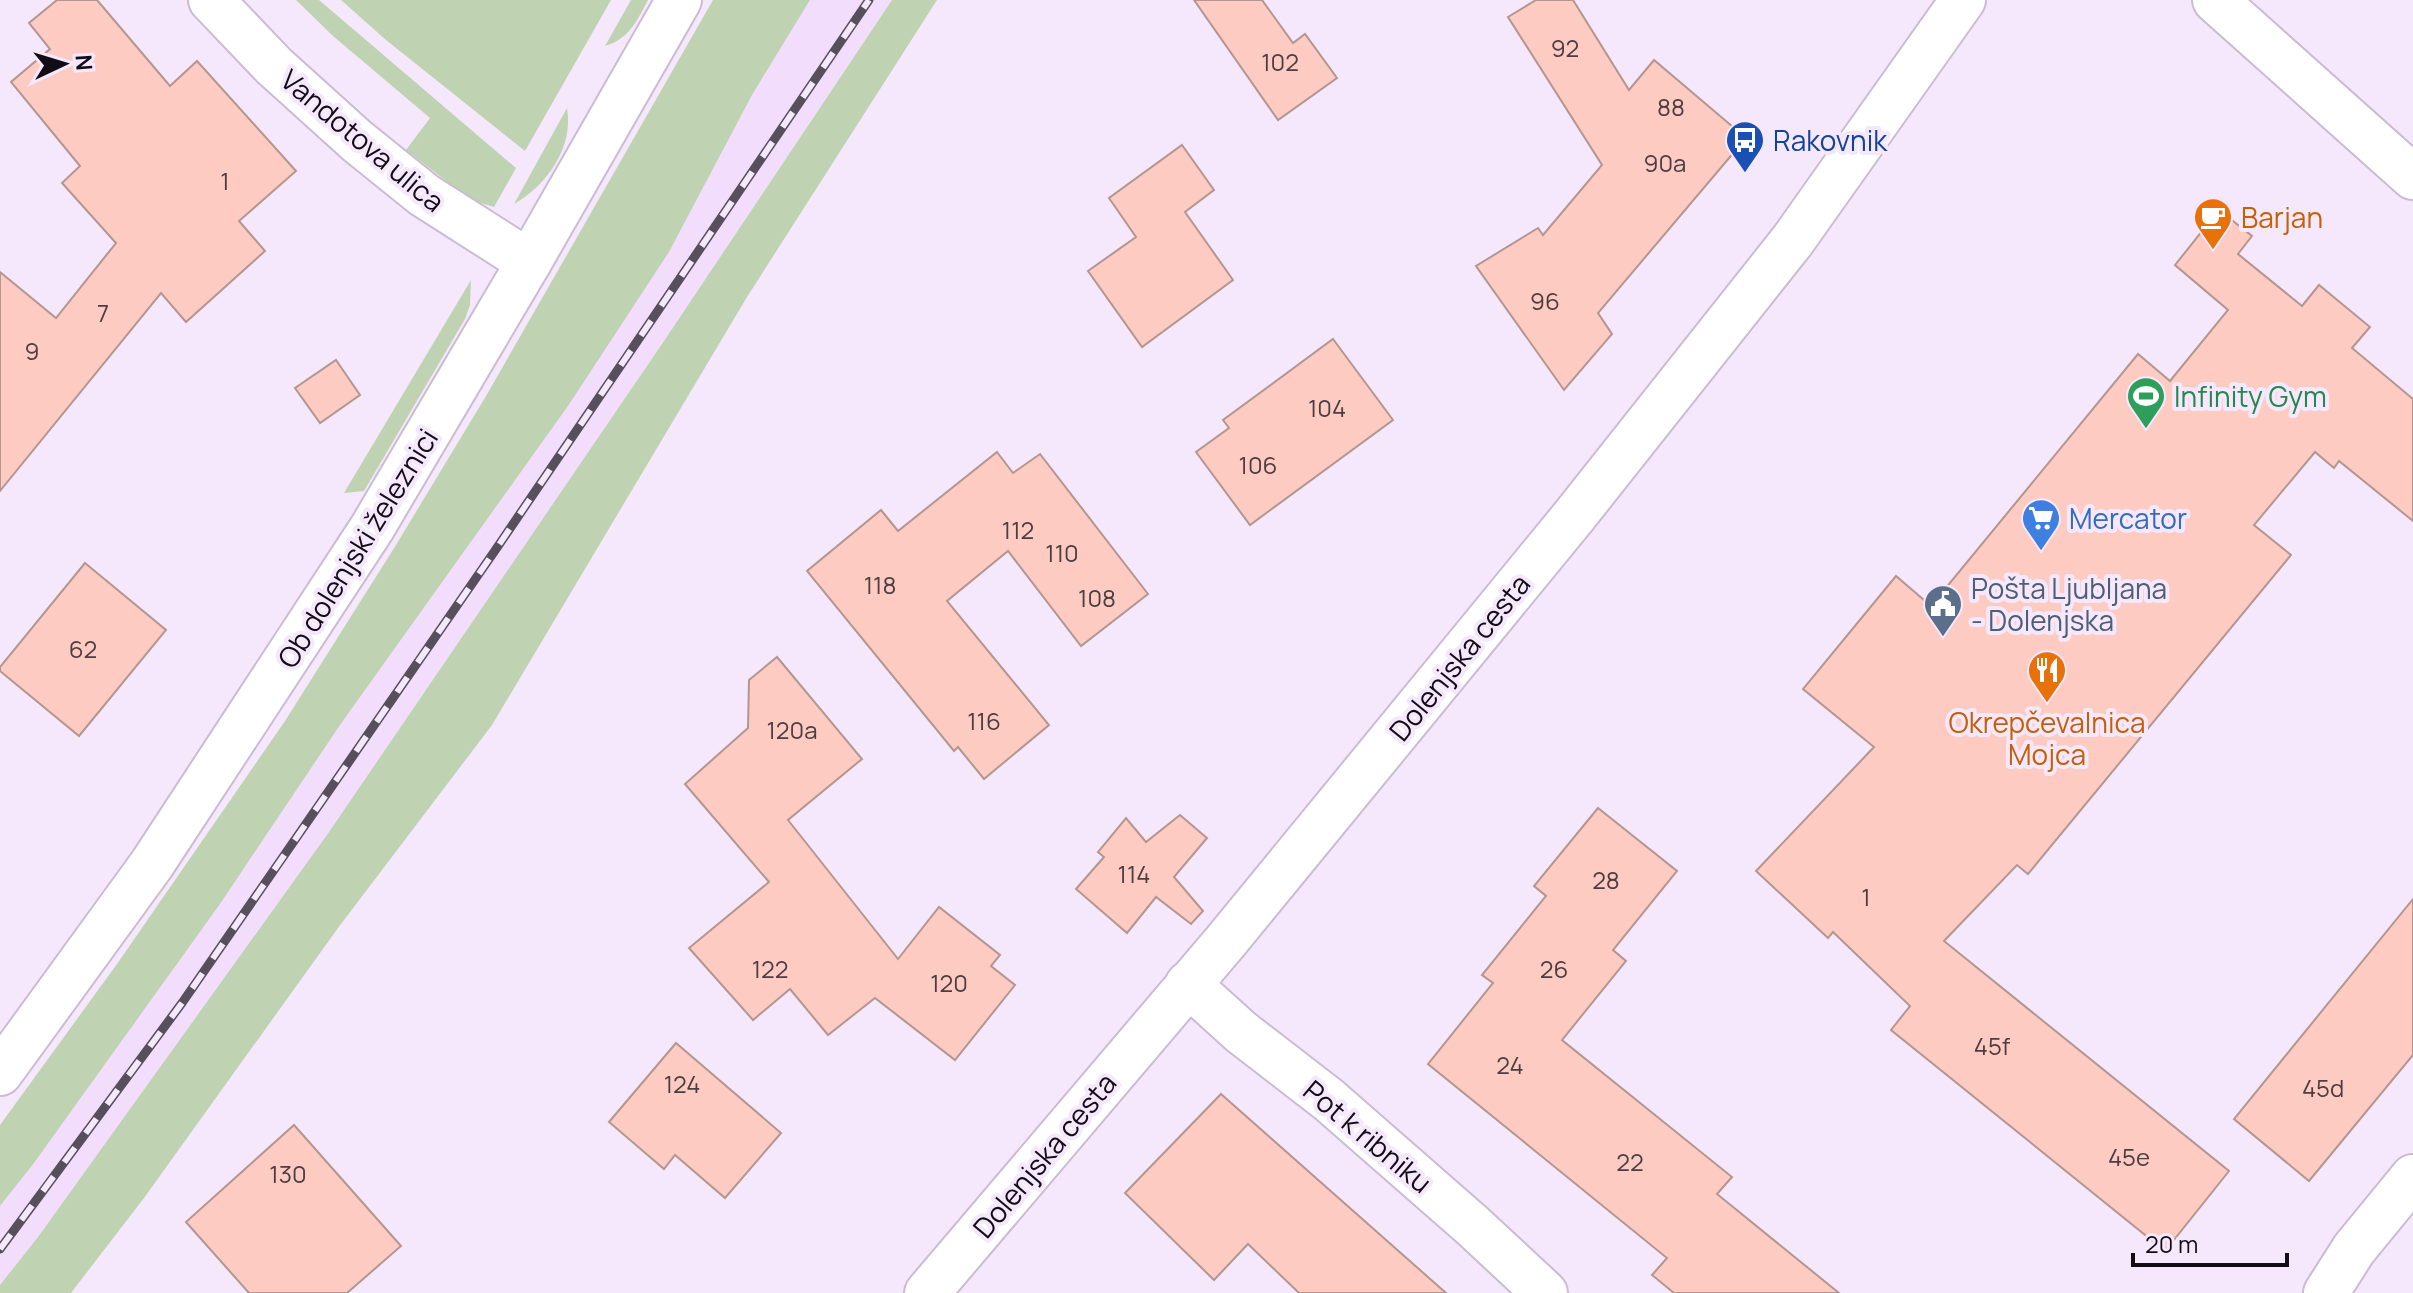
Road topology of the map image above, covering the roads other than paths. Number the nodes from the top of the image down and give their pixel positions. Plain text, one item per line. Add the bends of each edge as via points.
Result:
1 (211, 0) edge
2 (679, 0) edge
3 (1963, 0) edge
4 (2215, 0) edge
5 (2413, 177) edge
6 (529, 262) junction
7 (1188, 984) junction
8 (0, 1073) edge
9 (2413, 1177) edge
10 (927, 1293) edge
11 (1545, 1293) edge
12 (2326, 1293) edge

1 - 6 street, Vandotova ulica via 357,141 424,195
2 - 6 street, Ob dolenjski železnici
3 - 7 street, Dolenjska cesta via 1793,240 1672,394
4 - 5 street
6 - 8 street, Ob dolenjski železnici via 372,528 269,689 143,876
7 - 10 street, Dolenjska cesta
7 - 11 street, Pot k ribniku via 1341,1111
9 - 12 street

